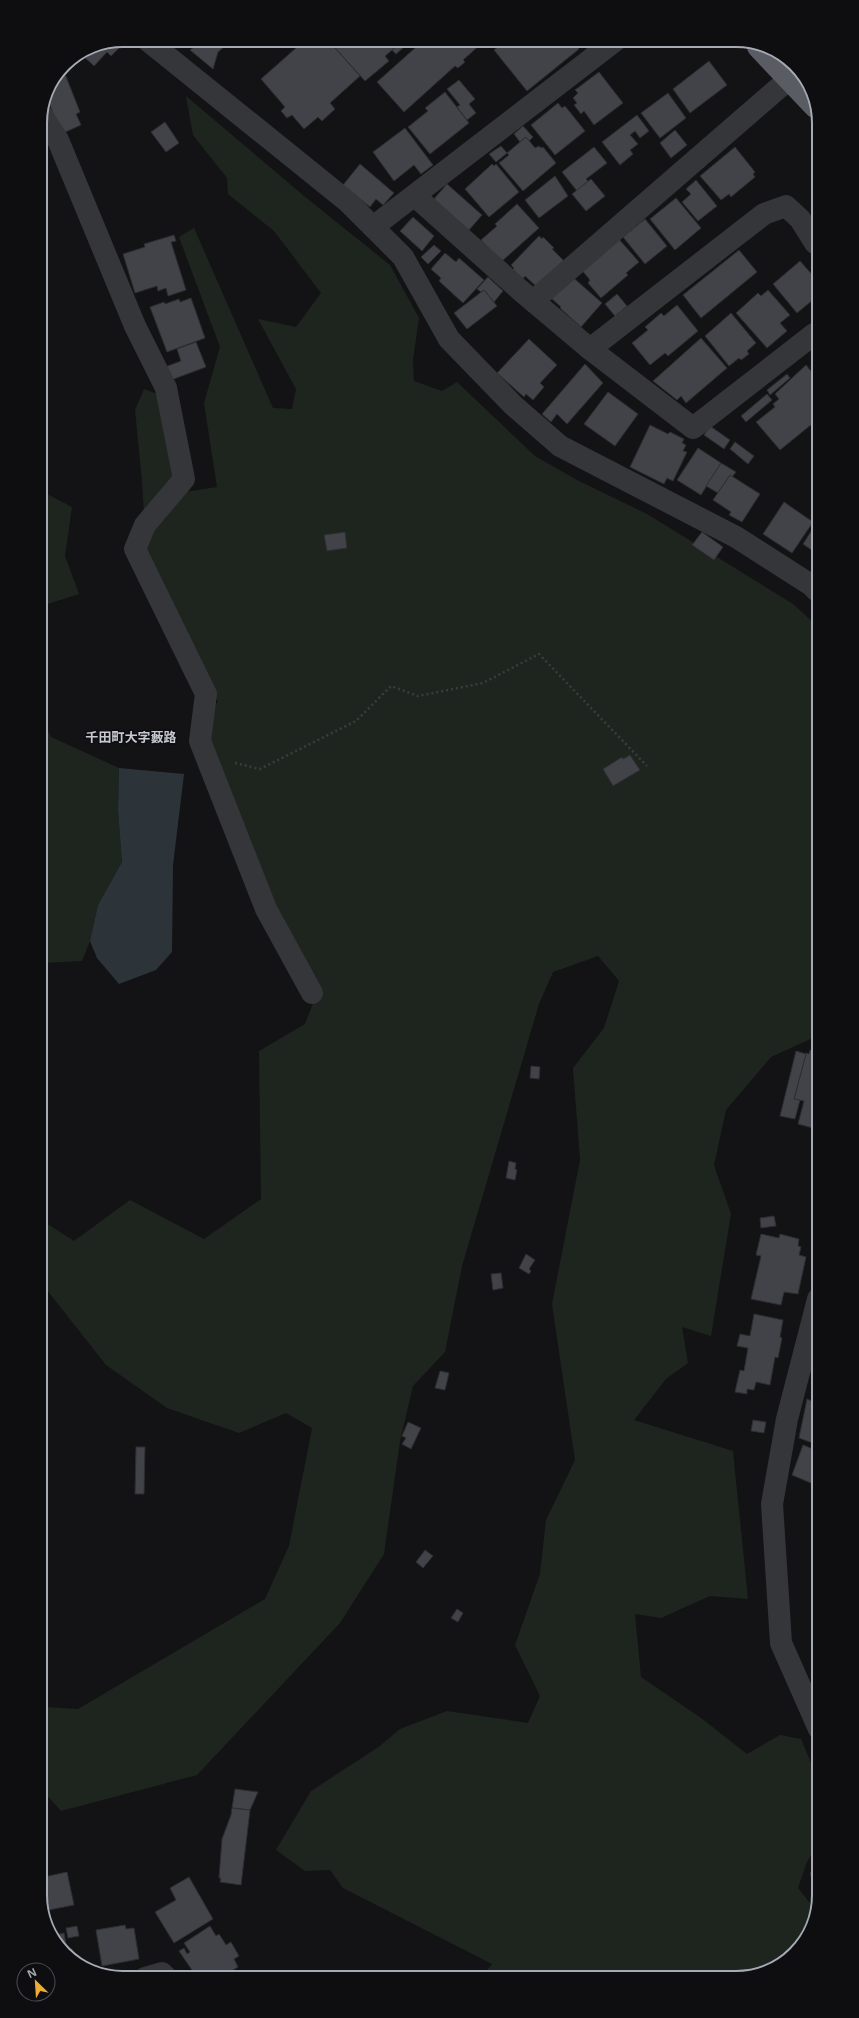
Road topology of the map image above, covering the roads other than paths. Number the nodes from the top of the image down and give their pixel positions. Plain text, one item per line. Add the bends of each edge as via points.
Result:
1 (156, 47) edge
2 (607, 47) edge
3 (763, 52) edge
4 (788, 79) junction
5 (808, 100) edge
6 (47, 123) edge
7 (415, 196) junction
8 (373, 227) junction
9 (812, 238) edge
10 (533, 301) junction
11 (812, 337) edge
12 (590, 349) junction
13 (812, 583) edge
14 (312, 993) dead end
15 (812, 1321) edge
16 (812, 1713) edge

1 - 8 street via 348,202
2 - 7 street
3 - 4 highway
4 - 5 highway
4 - 10 street
6 - 14 street via 58,140 135,326 166,388 184,479 145,525 135,549 206,694 200,741 266,909
7 - 8 street
7 - 10 street
8 - 13 street via 403,257 448,339 514,405 560,446 736,538
9 - 12 street via 800,219 786,206 764,214
10 - 12 street
11 - 12 street via 693,428
15 - 16 street via 787,1419 772,1504 781,1643

